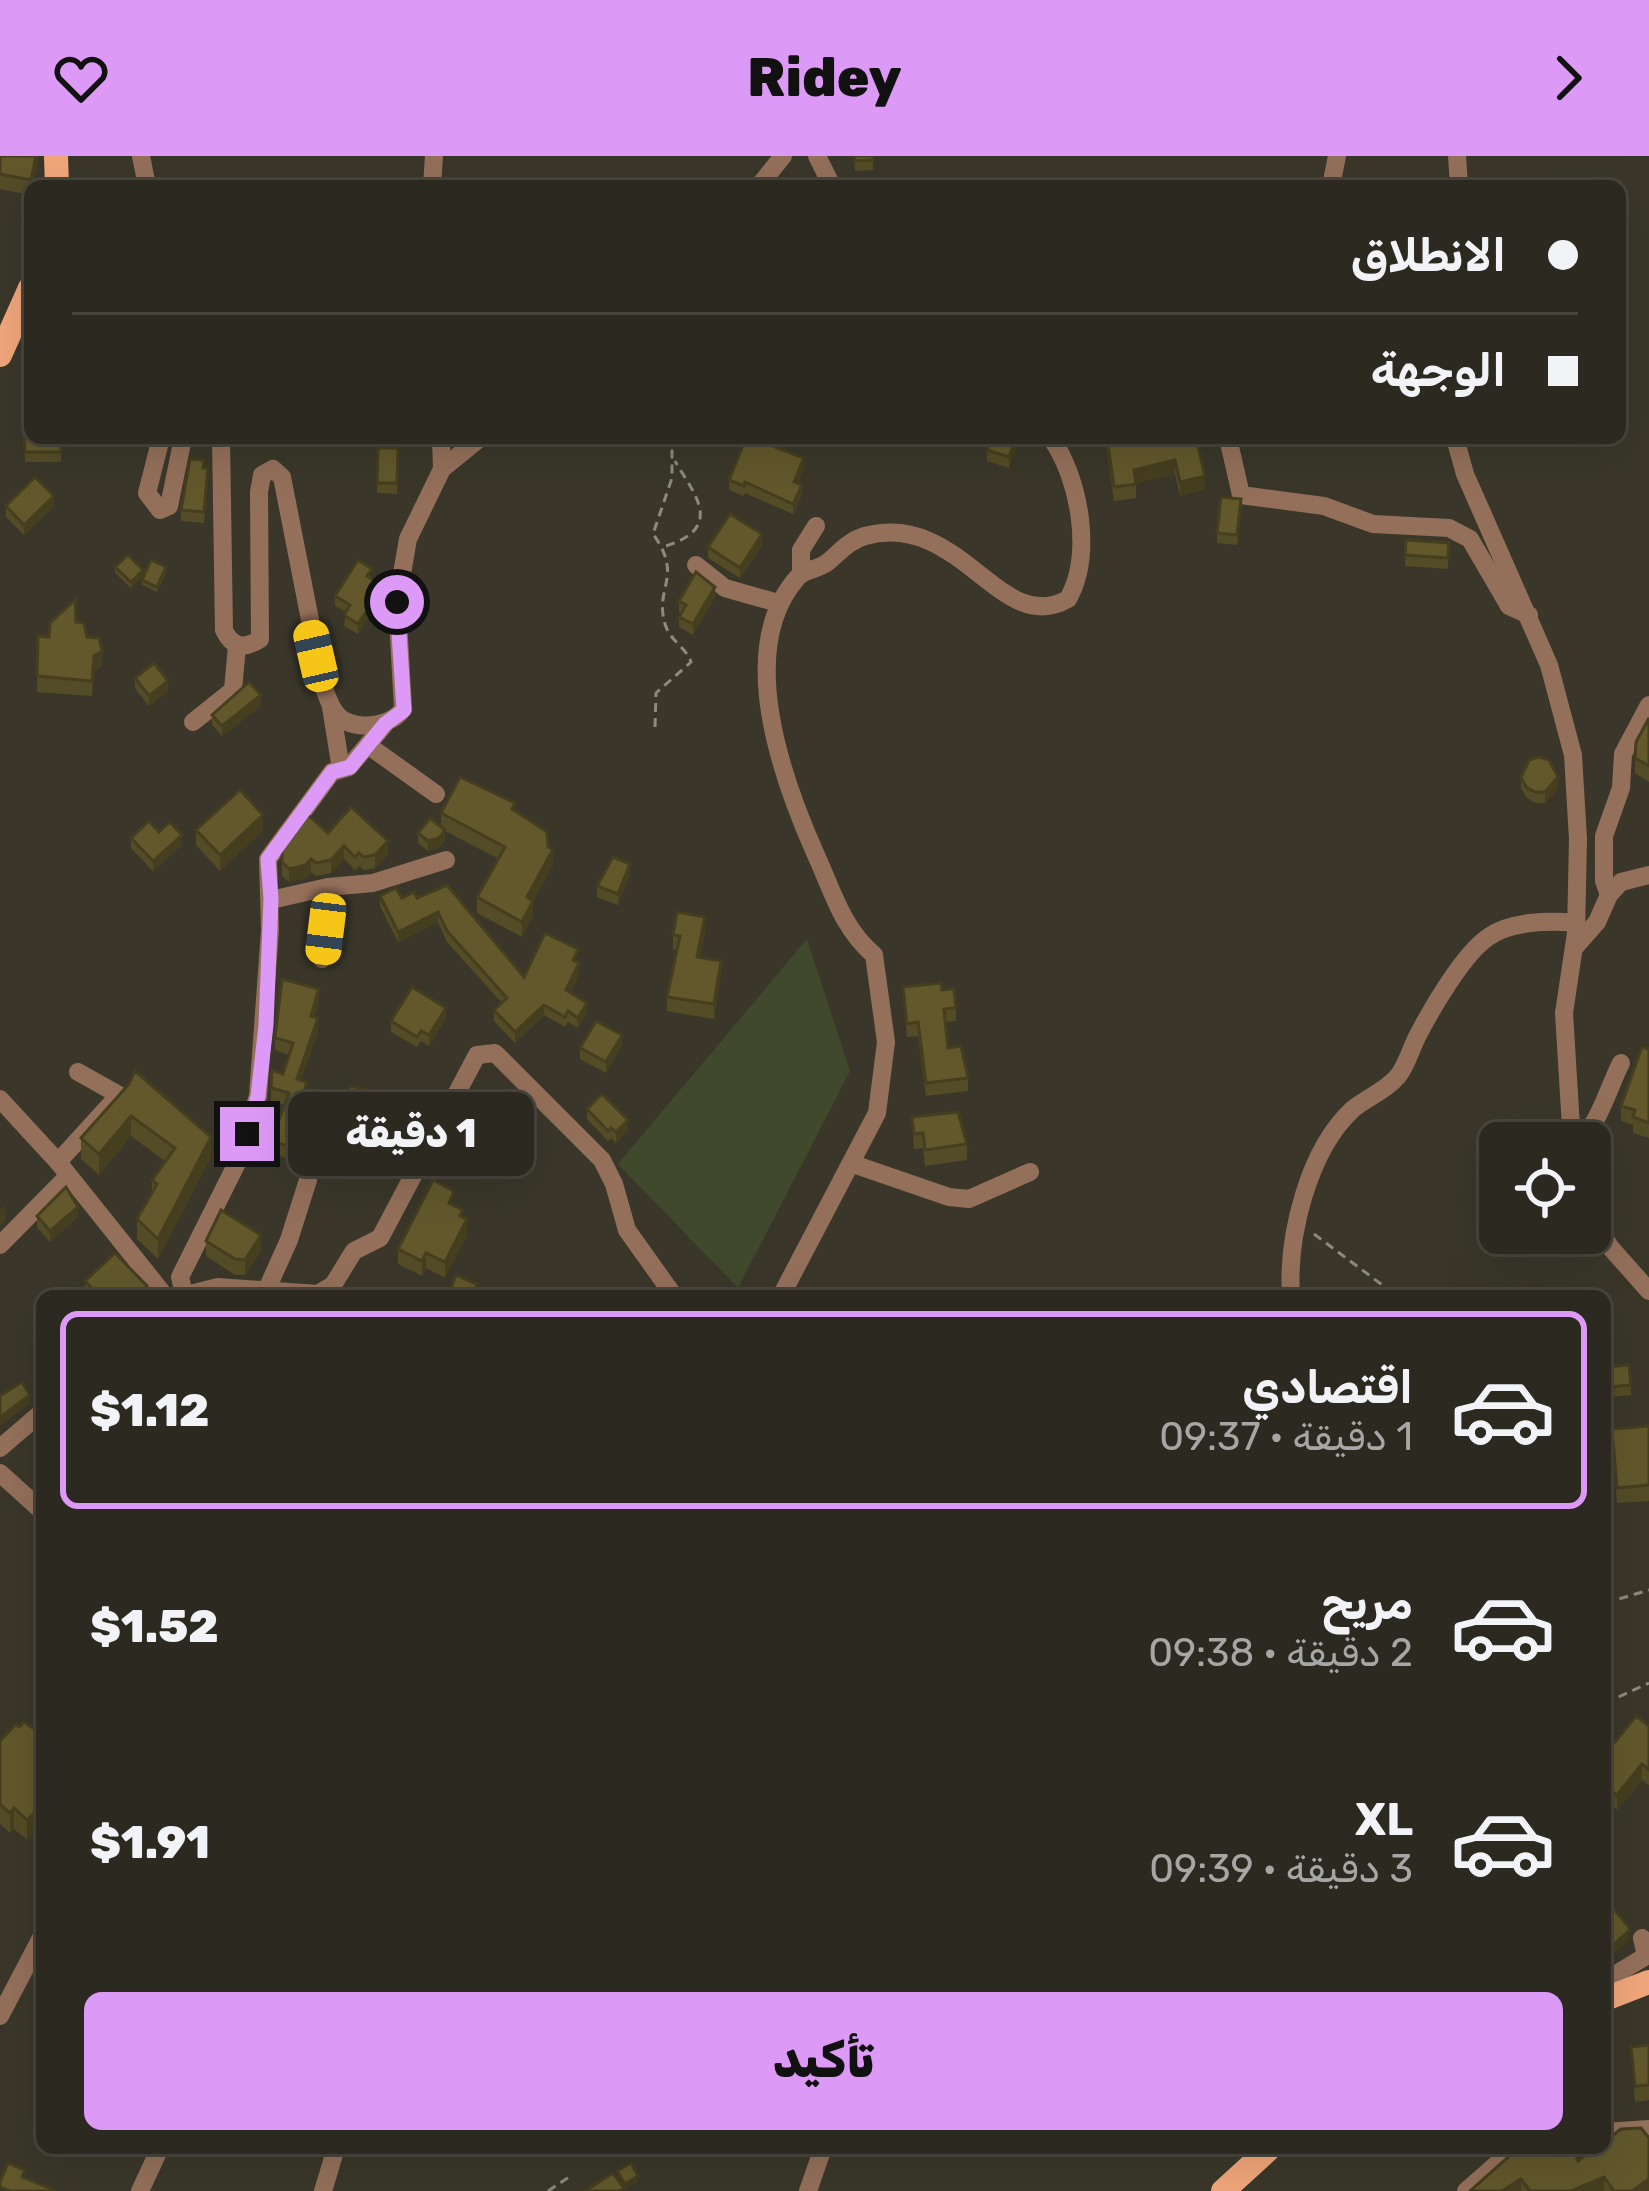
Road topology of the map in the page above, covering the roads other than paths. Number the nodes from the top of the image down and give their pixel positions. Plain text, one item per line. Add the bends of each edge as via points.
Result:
1 (783, 156) edge
2 (764, 180) edge
3 (24, 302) edge
4 (0, 355) edge
5 (159, 444) edge
6 (182, 444) edge
7 (221, 444) edge
8 (441, 444) edge
9 (473, 444) edge
10 (1055, 444) edge
11 (1229, 444) edge
12 (1457, 444) edge
13 (442, 469) junction
14 (816, 526) dead end
15 (696, 565) dead end
16 (801, 572) junction
17 (778, 603) junction
18 (1528, 615) junction
19 (237, 646) junction
20 (1649, 705) edge
21 (332, 707) junction
22 (193, 722) dead end
23 (385, 724) junction
24 (369, 746) junction
25 (341, 770) junction
26 (436, 794) dead end
27 (446, 860) dead end
28 (1649, 875) edge
29 (319, 890) junction
30 (1609, 895) junction
31 (271, 899) junction
32 (1576, 923) junction
33 (1574, 949) junction
34 (322, 959) dead end
35 (1621, 1064) dead end
36 (78, 1072) dead end
37 (0, 1099) edge
38 (1573, 1122) edge
39 (1596, 1122) edge
40 (853, 1165) junction
41 (63, 1169) junction
42 (1030, 1172) dead end
43 (308, 1180) dead end
44 (0, 1245) edge
45 (1611, 1247) edge
46 (267, 1288) junction
47 (172, 1290) edge
48 (178, 1290) edge
49 (203, 1290) edge
50 (284, 1290) edge
51 (324, 1290) edge
52 (670, 1290) edge
53 (784, 1290) edge
54 (1291, 1290) edge
55 (1649, 1291) edge
56 (36, 1417) edge
57 (0, 1448) edge
58 (0, 1473) edge
59 (36, 1506) edge
60 (1642, 1938) dead end
61 (36, 1947) edge
62 (1649, 1982) edge
63 (1613, 1996) edge
64 (0, 2016) edge
65 (1649, 2128) edge
66 (1611, 2131) edge
67 (157, 2154) edge
68 (334, 2154) edge
69 (821, 2154) edge
70 (1263, 2154) edge
71 (1511, 2154) edge
72 (140, 2191) edge
73 (323, 2191) edge
74 (808, 2191) edge
75 (1222, 2191) edge
76 (1466, 2191) edge

1 - 2 street
3 - 4 main road
5 - 6 street via 147,493 160,510 170,506
7 - 19 street via 224,630
8 - 13 street
9 - 13 street
10 - 16 street via 1073,487 1081,544 1076,584 1056,606 1011,597 953,552 915,535 861,537
11 - 18 street via 1240,495 1324,506 1373,524 1449,527 1470,539 1509,606
12 - 18 street
13 - 23 street via 400,571 404,710
14 - 16 street via 801,550
15 - 17 street via 725,588
16 - 17 street
17 - 40 street via 768,632 769,703 787,782 853,937 874,956 886,1042 877,1113
18 - 32 street via 1573,755
19 - 21 street via 260,639 259,492 262,475 273,469 282,477
19 - 22 street via 233,690
20 - 30 street via 1623,754 1604,836
21 - 23 street via 344,720
21 - 25 street
23 - 24 street
24 - 25 street
24 - 26 street
25 - 31 street via 268,859
27 - 29 street
28 - 30 street
29 - 31 street
29 - 34 street
30 - 33 street
31 - 48 street via 258,1096
32 - 33 street
32 - 54 street via 1539,922 1488,937 1420,1030 1397,1078 1337,1129 1299,1214
33 - 38 street via 1564,1013
35 - 39 street
36 - 41 street via 119,1094
37 - 41 street
40 - 42 street via 969,1199
40 - 53 street
41 - 44 street
41 - 47 street
43 - 46 street
45 - 55 street
46 - 49 street
46 - 50 street
51 - 52 street via 354,1251 380,1238 477,1054 495,1053 602,1160 627,1230
56 - 57 street
58 - 59 street
60 - 63 street via 1646,1956 1618,1973
61 - 64 street
62 - 63 main road
65 - 66 street
67 - 72 street
68 - 73 street
69 - 74 street
70 - 75 main road
71 - 76 street

